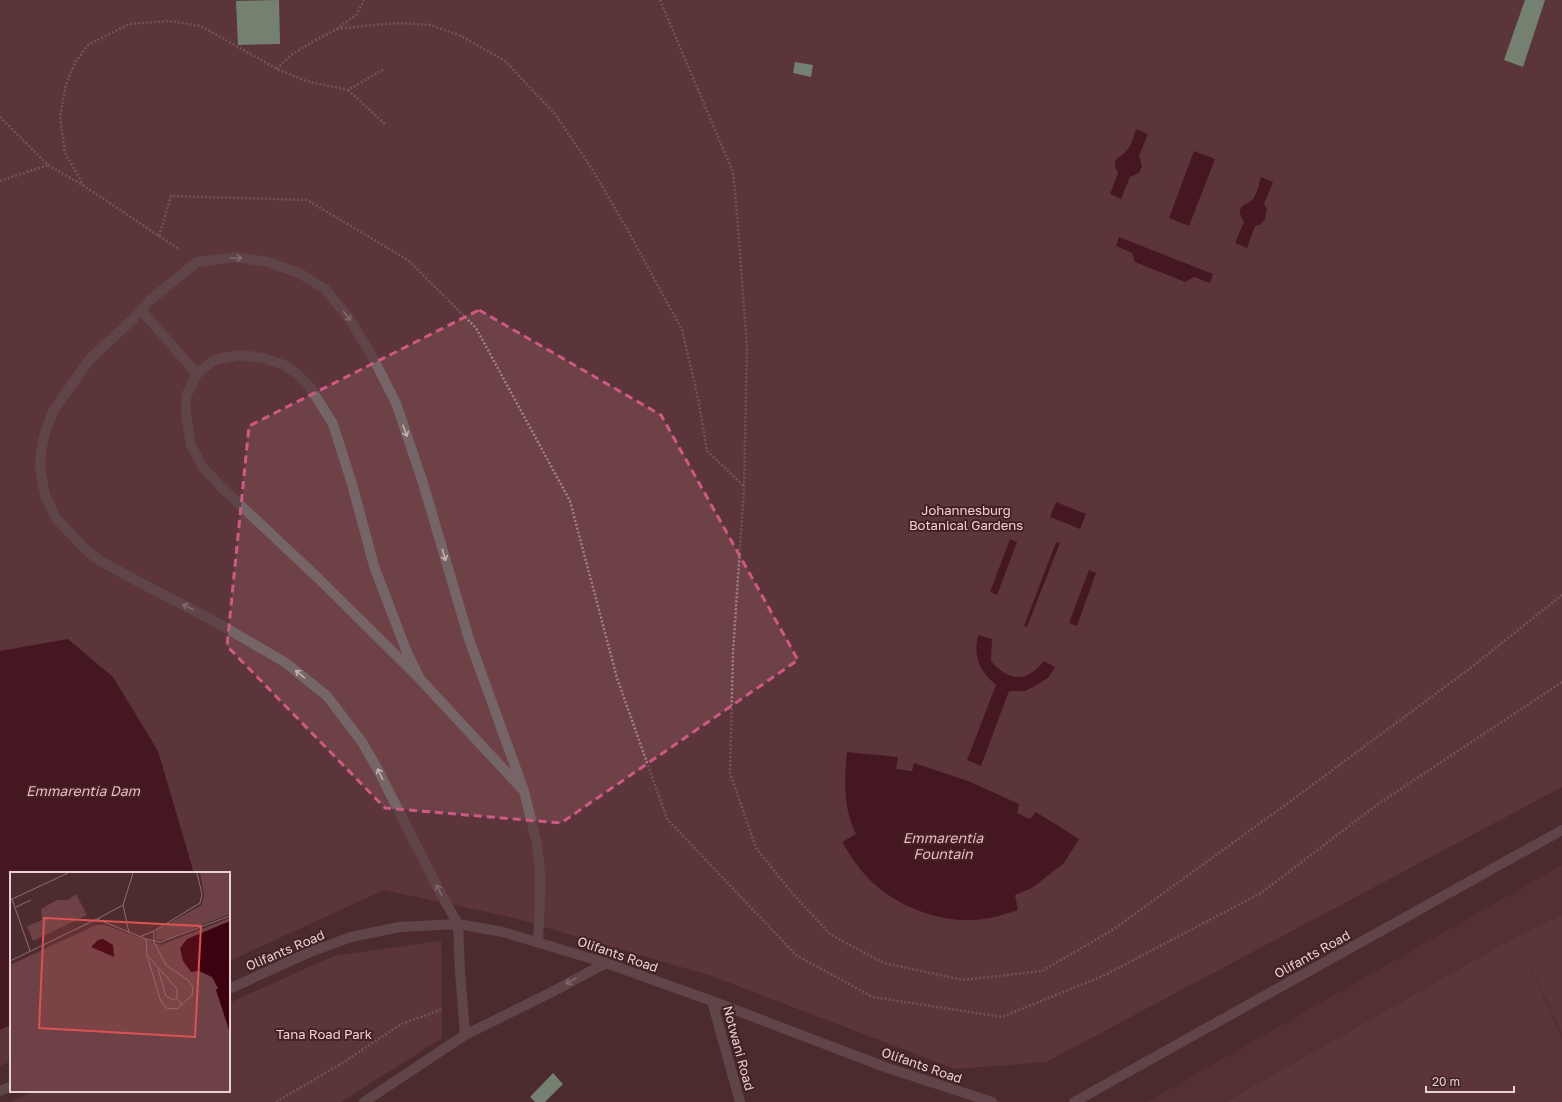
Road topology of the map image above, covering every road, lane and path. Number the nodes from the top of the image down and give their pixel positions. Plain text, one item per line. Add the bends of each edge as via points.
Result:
1 (364, 0) edge
2 (660, 0) edge
3 (337, 29) junction
4 (277, 69) junction
5 (384, 69) dead end
6 (348, 90) junction
7 (0, 117) edge
8 (386, 125) dead end
9 (48, 165) junction
10 (0, 181) edge
11 (84, 186) junction
12 (159, 236) junction
13 (197, 262) junction
14 (141, 310) junction
15 (197, 374) junction
16 (744, 486) junction
17 (1562, 595) edge
18 (420, 679) junction
19 (1562, 682) edge
20 (524, 791) junction
21 (1562, 830) edge
22 (458, 924) junction
23 (538, 942) junction
24 (606, 963) junction
25 (230, 989) edge
26 (712, 1001) junction
27 (462, 1002) junction
28 (465, 1035) junction
29 (10, 1086) edge
30 (0, 1091) edge
31 (276, 1102) edge
32 (364, 1102) edge
33 (740, 1102) edge
34 (992, 1102) edge
35 (1074, 1102) edge

1 - 3 path via 357,14
2 - 16 path via 733,172 747,346
3 - 4 path via 291,55
3 - 16 path via 400,23 430,26 459,35 505,62 556,115 592,169 682,330 707,451
4 - 6 path via 306,81
4 - 11 path via 201,26 168,21 128,24 88,45 76,61 66,84 60,117 65,153
5 - 6 path
6 - 8 path
7 - 9 path
9 - 10 path
9 - 11 path
11 - 12 path
12 - 13 path
12 - 19 path via 171,196 307,200 408,260 476,328 570,501 617,678 667,819 796,955 873,997 1002,1017 1103,976 1261,893 1378,804
13 - 14 street via 169,283
13 -> 20 street via 236,257 268,262 299,273 324,289 348,317 371,354 396,403 423,483 469,639
14 - 15 street
22 -> 14 street via 377,768 362,742 327,696 286,663 214,620 100,561 56,518 45,495 40,468 44,436 53,411 90,359
15 - 18 street via 186,396 186,414 191,445 202,466 220,487 320,579
15 - 18 street via 214,360 239,355 263,358 284,365 310,388 333,424 374,566 406,650
16 - 17 path via 733,653 730,773 756,848 792,893 831,935 884,962 963,980 1042,971 1114,928 1310,788 1473,666
18 - 20 street
20 - 23 street via 537,844 540,872
21 - 35 street, Olifants Road
22 - 23 street, Olifants Road via 503,932
22 - 25 street, Olifants Road via 399,927 351,937 310,952
22 - 27 street
23 - 24 street, Olifants Road
24 - 26 street, Olifants Road
24 -> 28 street
26 - 33 street, Notwani Road
26 - 34 street, Olifants Road via 886,1067
27 - 28 street
27 - 31 path via 401,1024 341,1064
28 - 32 street
29 - 30 street

